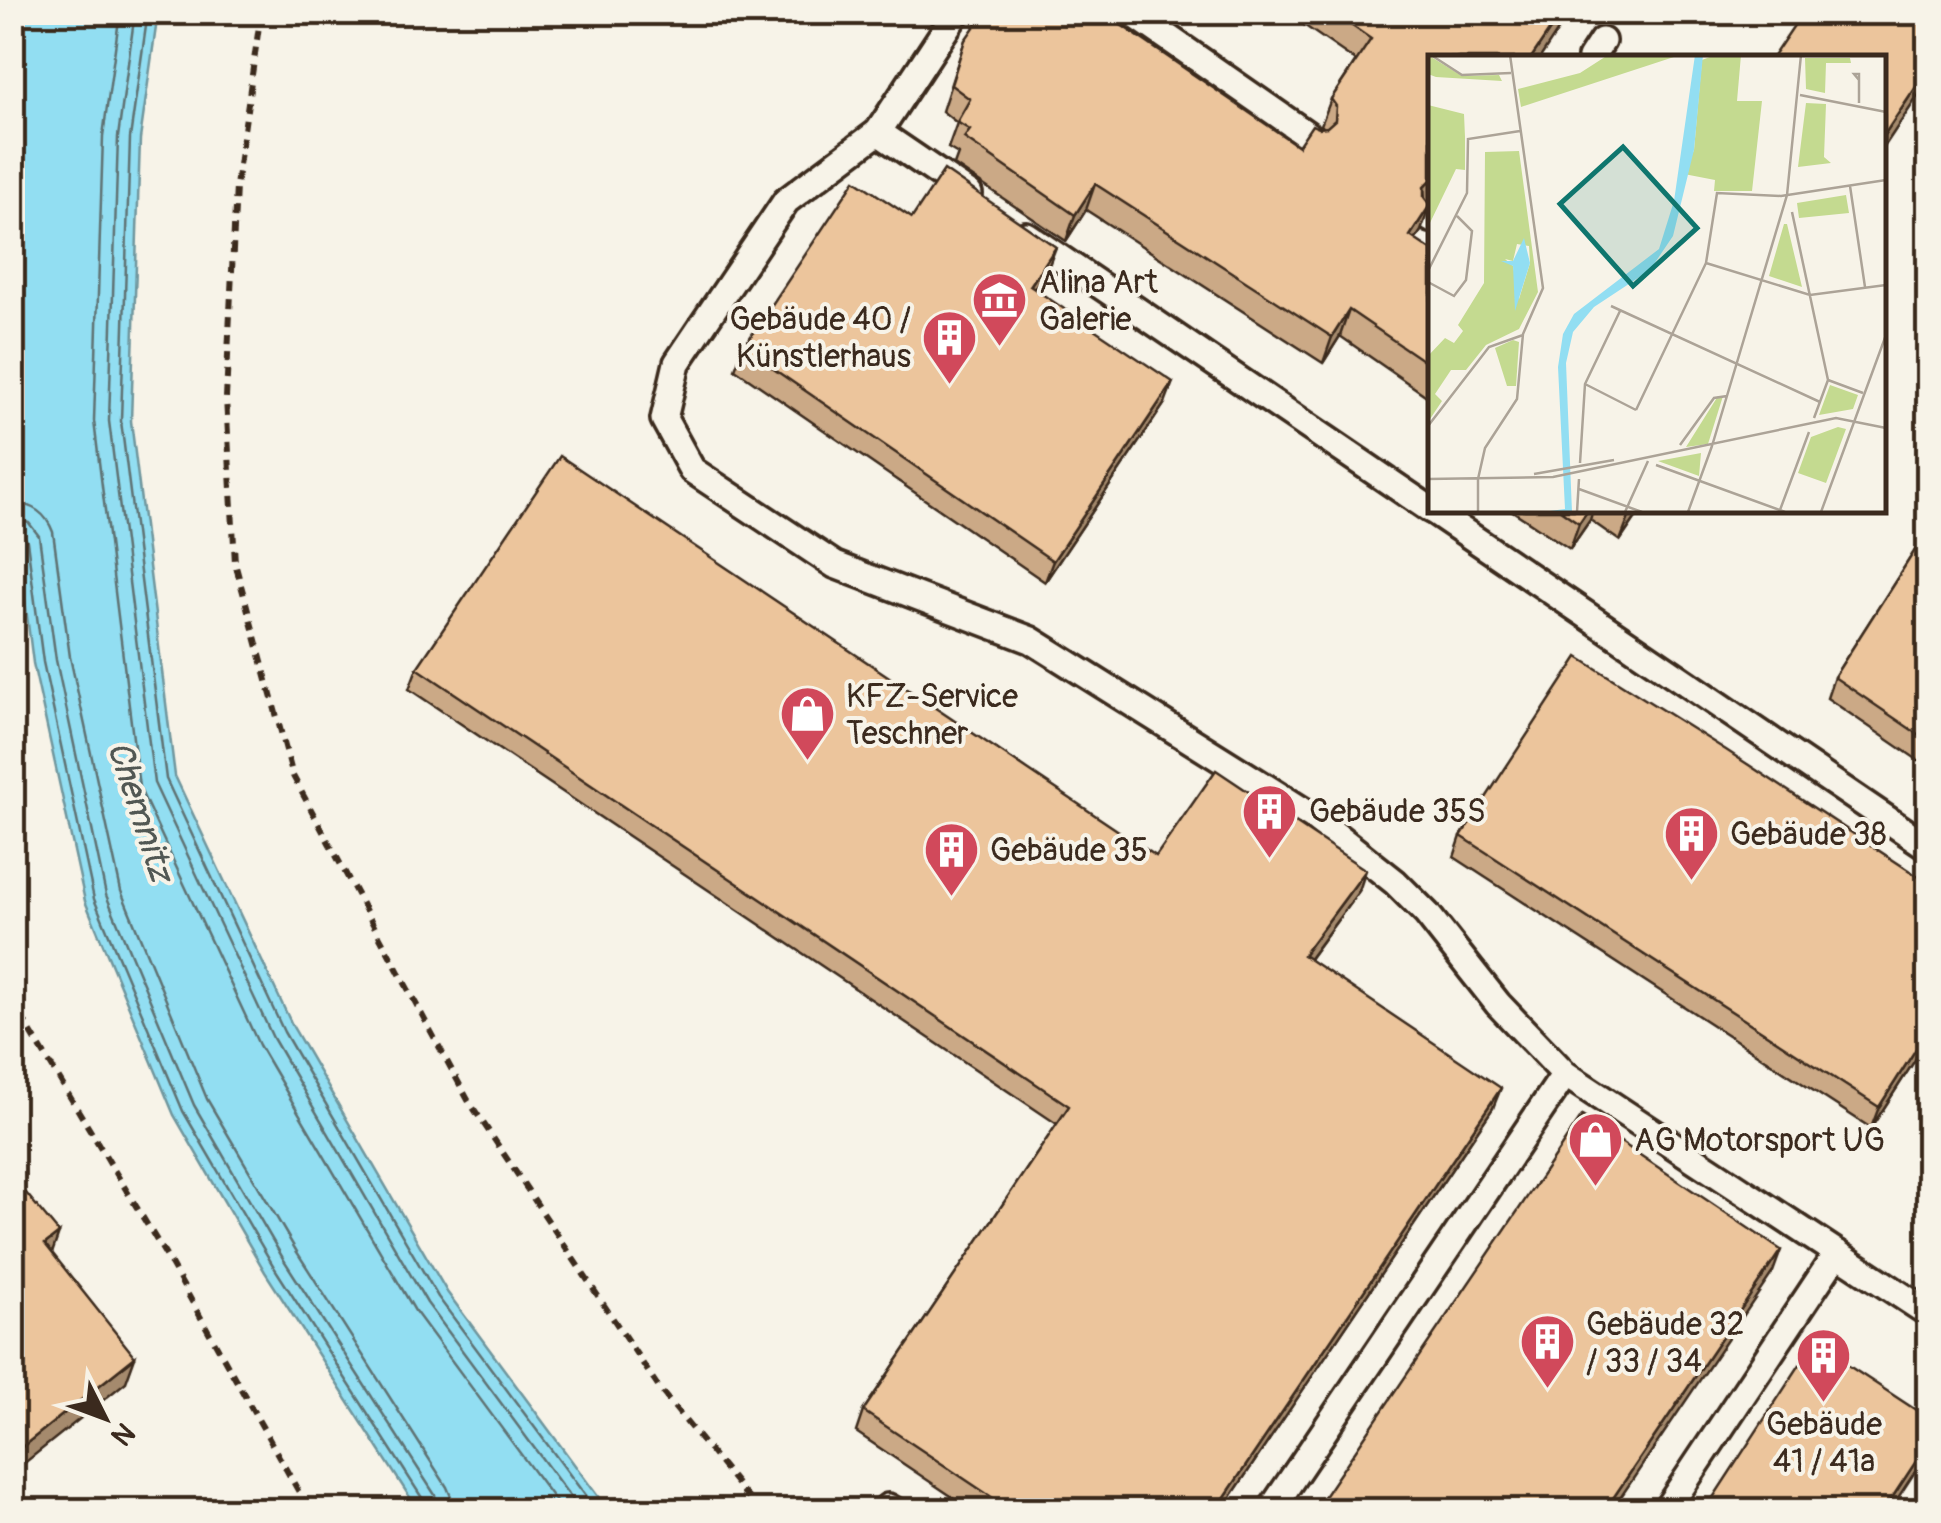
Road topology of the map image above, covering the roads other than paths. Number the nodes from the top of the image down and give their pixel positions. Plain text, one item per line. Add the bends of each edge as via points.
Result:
1 (957, 12) edge
2 (1131, 12) edge
3 (878, 132) junction
4 (1312, 138) edge
5 (982, 204) edge
6 (1013, 225) edge
7 (1428, 508) edge
8 (1434, 512) edge
9 (1928, 847) edge
10 (1566, 1074) junction
11 (1838, 1253) junction
12 (1928, 1313) edge
13 (1271, 1510) edge
14 (1666, 1510) edge

1 - 3 lane
2 - 4 lane
3 - 5 lane
3 - 10 lane via 786,201 677,363 664,418 692,470 835,565 1031,640 1313,817 1427,914 1498,1004
6 - 7 lane
8 - 9 lane
10 - 11 lane
10 - 13 lane
11 - 12 lane
11 - 14 lane

